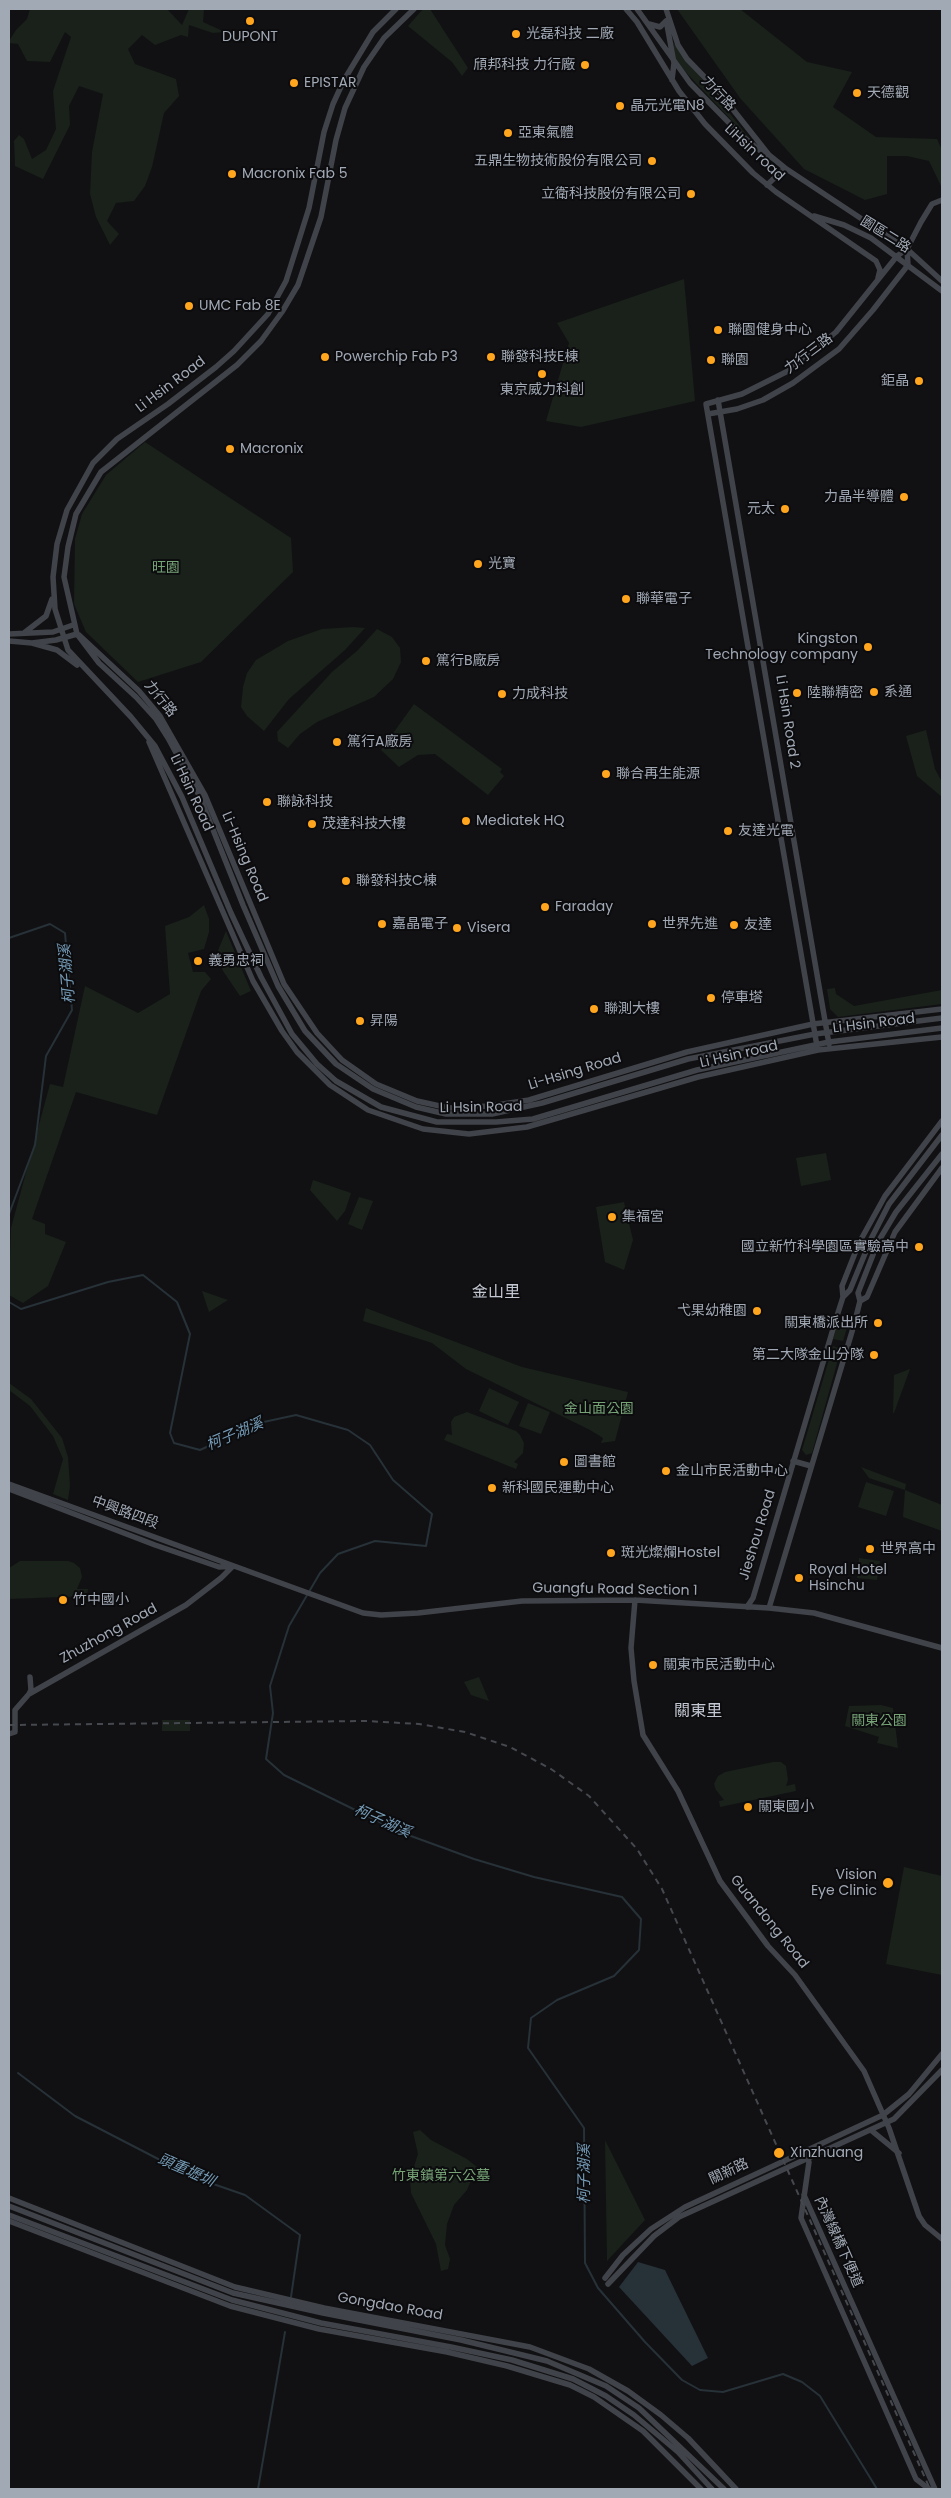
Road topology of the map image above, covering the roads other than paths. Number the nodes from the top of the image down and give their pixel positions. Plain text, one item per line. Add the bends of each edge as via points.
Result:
1 (396, 9) edge
2 (414, 9) edge
3 (626, 9) edge
4 (637, 9) edge
5 (666, 9) edge
6 (666, 20) junction
7 (648, 23) junction
8 (674, 63) junction
9 (672, 80) junction
10 (784, 168) junction
11 (768, 185) junction
12 (942, 200) edge
13 (807, 214) junction
14 (907, 249) junction
15 (897, 256) junction
16 (908, 265) junction
17 (942, 281) edge
18 (873, 286) junction
19 (942, 291) edge
20 (718, 400) junction
21 (722, 412) junction
22 (708, 414) junction
23 (53, 589) junction
24 (73, 625) junction
25 (60, 629) junction
26 (9, 634) edge
27 (23, 634) junction
28 (77, 634) junction
29 (63, 638) junction
30 (9, 641) edge
31 (32, 643) junction
32 (96, 682) junction
33 (148, 737) junction
34 (942, 1009) edge
35 (942, 1018) edge
36 (826, 1022) junction
37 (813, 1024) junction
38 (942, 1028) edge
39 (827, 1032) junction
40 (815, 1034) junction
41 (942, 1036) edge
42 (829, 1045) junction
43 (817, 1047) junction
44 (942, 1121) edge
45 (942, 1135) edge
46 (942, 1154) edge
47 (942, 1168) edge
48 (843, 1297) junction
49 (860, 1301) junction
50 (793, 1461) junction
51 (811, 1466) junction
52 (9, 1484) edge
53 (9, 1490) edge
54 (233, 1566) junction
55 (301, 1590) joint
56 (634, 1600) junction
57 (747, 1607) junction
58 (769, 1608) junction
59 (942, 1648) edge
60 (30, 1677) dead end
61 (29, 1694) junction
62 (9, 1734) edge
63 (942, 2054) edge
64 (942, 2070) edge
65 (883, 2115) junction
66 (887, 2123) junction
67 (871, 2130) junction
68 (804, 2151) junction
69 (899, 2153) junction
70 (807, 2157) junction
71 (803, 2193) junction
72 (9, 2198) edge
73 (9, 2206) edge
74 (9, 2215) edge
75 (9, 2222) edge
76 (942, 2239) edge
77 (701, 2489) edge
78 (712, 2489) edge
79 (724, 2489) edge
80 (736, 2489) edge
81 (929, 2489) edge
82 (935, 2489) edge

1 - 23 street, Li Hsin Road via 373,32 333,104 309,208 286,281 268,314 234,351 168,404 117,439 93,463 67,510 57,544
2 - 24 street, Li Hsin Road via 384,38 364,67 345,108 316,234 298,284 282,312 238,365 101,472 76,514 64,577
3 - 9 street
4 - 7 street
5 - 6 street
5 - 10 street via 678,45 687,59 720,93 769,155
6 - 7 street via 660,27
6 - 8 street
7 - 8 street, 力行路
8 - 9 street
8 - 10 street, 力行路 via 740,134
9 - 11 street, LiHsin road via 705,124
10 - 11 street
10 - 14 street, 園區二路
11 - 13 street, LiHsin road
12 - 14 street via 932,204
13 - 15 street, 園區二路 via 844,225
13 - 18 street via 876,261 880,270
14 - 15 street
14 - 16 street
14 - 17 street, 園區二路
15 - 16 street, 園區二路
15 - 18 street
16 - 19 street, 園區二路
16 - 21 street, 力行三路 via 839,350 827,360 763,400
18 - 20 street via 836,332 790,370 742,394
20 - 21 street, Li Hsin Road 2
20 - 22 street, Li Hsin Road 2 via 706,404
21 - 22 street, 力行三路
21 - 36 street, Li Hsin Road 2
22 - 37 street, Li Hsin Road 2
23 - 25 street, Li Hsin Road
23 - 27 street via 46,616
24 - 25 street
24 - 28 street, Li Hsin Road
25 - 27 street
25 - 29 street, Li Hsin Road
26 - 27 street
28 - 29 street
28 - 37 street, Li-Hsing Road via 140,691 160,716 205,795 284,984 317,1033 342,1060 376,1084 417,1101 445,1107 490,1106 529,1100 687,1052
28 - 40 street, Li Hsin Road via 99,663 156,719 168,738 200,797 278,986 305,1031 336,1064 372,1089 416,1107 446,1114 492,1114 542,1103 688,1059
29 - 31 street
29 - 32 street, Li Hsin Road via 68,650
30 - 31 street
31 - 32 street via 57,650
32 - 33 street, Li Hsin Road
33 - 43 street, Li Hsin Road via 182,797 233,918 292,1034 336,1081 381,1107 437,1122 533,1119 690,1072
33 - 43 street, Li Hsin road via 253,980 282,1031 297,1052 330,1085 368,1110 423,1129 469,1134 527,1127 698,1077
34 - 36 street, Li-Hsing Road
35 - 39 street, Li Hsin Road
36 - 37 street, Li-Hsing Road
36 - 39 street, Li Hsin Road 2
37 - 40 street, Li Hsin Road 2
38 - 42 street, Li Hsin Road
39 - 40 street, Li Hsin Road
39 - 42 street, Li Hsin Road 2
40 - 43 street, Li Hsin Road 2
41 - 42 street, Li Hsin road
42 - 43 street, Li Hsin road
44 - 48 street, Jieshou Road via 885,1196 859,1243 842,1286
45 - 48 street, Jieshou Road via 889,1204 850,1290
46 - 49 street via 896,1212 878,1242 858,1293
47 - 49 street via 895,1232 867,1297
48 - 50 street, Jieshou Road
49 - 51 street
50 - 51 street
50 - 57 street, Jieshou Road via 753,1598
51 - 58 street
52 - 54 street, 中興路四段
53 - 54 street, 中興路四段 via 219,1567
54 - 55 street, 中興路四段
54 - 61 street, Zhuzhong Road via 186,1605
55 - 56 street, Guangfu Road Section 1 via 363,1614 381,1615 522,1601
56 - 57 street, Guangfu Road Section 1
56 - 65 street, Guandong Road via 631,1648 643,1735 678,1792 720,1881 841,2035 864,2071
57 - 58 street, Guangfu Road Section 1
58 - 59 street, Guangfu Road Section 1 via 814,1613
60 - 61 street
61 - 62 street, Zhuzhong Road via 15,1710 15,1732
63 - 65 street, 關新路 via 909,2094
64 - 66 street, 關新路
65 - 66 street, Guandong Road
65 - 68 street, 關新路
66 - 67 street, 關新路
66 - 69 street, Guandong Road
67 - 69 street
67 - 70 street, 關新路
68 - 70 street
68 - 70 street, 關新路 via 685,2207 651,2229 623,2255 606,2281 679,2217
69 - 76 street, Guandong Road via 919,2216
70 - 71 street via 809,2162
71 - 81 street, 內灣線橋下便道 via 800,2218 916,2479
71 - 82 street, 內灣線橋下便道
72 - 80 street, Gongdao Road via 235,2287 324,2308 530,2347 589,2369 661,2415 688,2438
73 - 79 street, Gongdao Road via 233,2293 470,2342 553,2363 606,2386 639,2408
74 - 78 street, Gongdao Road via 232,2300 321,2323 512,2360 573,2379 634,2415 678,2452
75 - 77 street via 230,2306 319,2329 447,2352 570,2385 594,2397 643,2431

